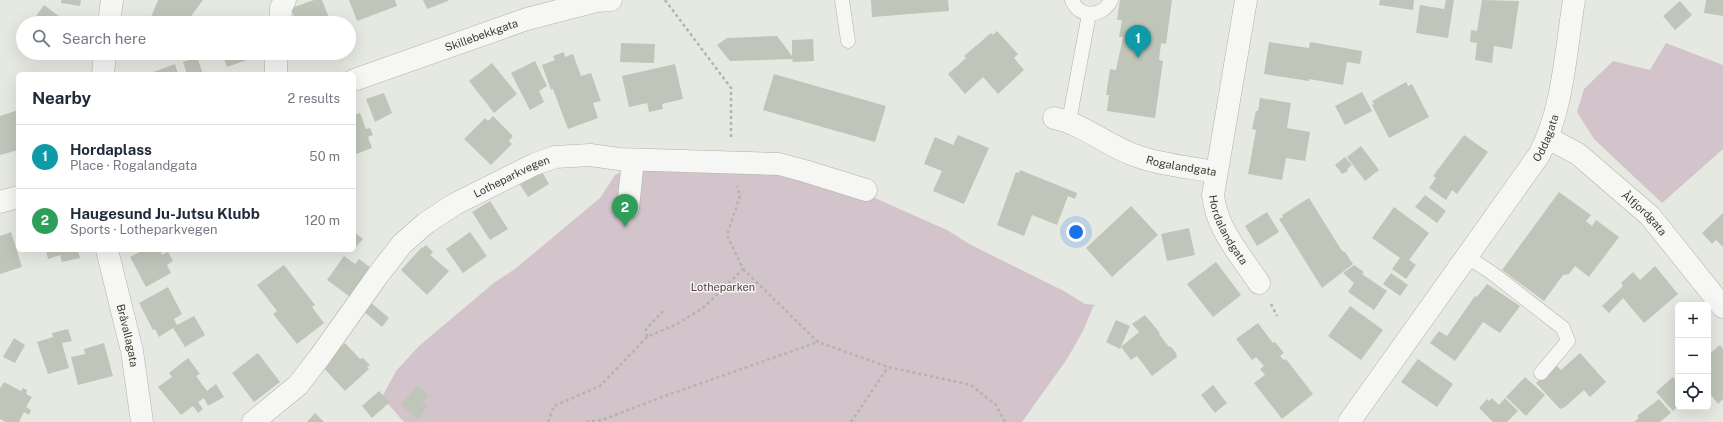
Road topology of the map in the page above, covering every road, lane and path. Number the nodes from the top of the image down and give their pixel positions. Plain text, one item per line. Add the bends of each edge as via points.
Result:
1 (112, 0) edge
2 (284, 0) edge
3 (612, 0) edge
4 (665, 0) edge
5 (842, 0) edge
6 (1072, 0) edge
7 (1111, 0) edge
8 (1246, 0) edge
9 (1574, 0) edge
10 (1089, 14) junction
11 (110, 16) edge
12 (281, 16) edge
13 (848, 41) dead end
14 (104, 60) edge
15 (276, 60) edge
16 (103, 72) edge
17 (276, 72) edge
18 (356, 79) edge
19 (1061, 119) joint
20 (1548, 138) junction
21 (633, 160) junction
22 (731, 162) junction
23 (1216, 172) junction
24 (866, 190) dead end
25 (16, 198) edge
26 (0, 202) edge
27 (628, 208) dead end
28 (107, 252) edge
29 (1466, 256) junction
30 (743, 269) junction
31 (1259, 283) dead end
32 (1723, 307) edge
33 (663, 311) dead end
34 (648, 337) junction
35 (818, 342) junction
36 (888, 367) junction
37 (1541, 373) dead end
38 (1354, 420) edge
39 (142, 422) edge
40 (253, 422) edge
41 (548, 422) edge
42 (586, 422) edge
43 (850, 422) edge
44 (1005, 422) edge

1 - 11 street
2 - 12 street
3 - 18 street, Skillebekkgata via 527,19
4 - 22 path via 731,88
5 - 13 lane
6 - 10 lane via 1076,8
7 - 10 lane via 1103,11
8 - 23 street, Rogalandgata
9 - 20 street, Oddagata via 1557,109
10 - 19 lane
14 - 16 street
15 - 17 street
19 - 23 street, Rogalandgata via 1135,155
20 - 29 street, Oddagata via 1539,155
20 - 32 street, Ålfjordgata via 1578,154 1650,216
21 - 22 street, Lotheparkvegen
21 - 27 street
21 - 40 street, Lotheparkvegen via 590,155 555,157 535,164 455,204 426,223 402,244 298,385
22 - 24 street, Lotheparkvegen via 779,164
22 - 30 path via 740,196 727,235
23 - 31 street, Hordalandgata via 1213,195 1218,221
25 - 26 street
28 - 39 street, Bråvallagata via 132,351
29 - 37 lane via 1563,328 1568,341
29 - 38 street, Oddagata
30 - 34 path via 703,308 677,324
30 - 35 path
33 - 34 path via 646,329
34 - 41 path via 600,386 554,406
35 - 36 path
35 - 42 path via 662,396 602,420
36 - 43 path
36 - 44 path via 971,385 996,405

